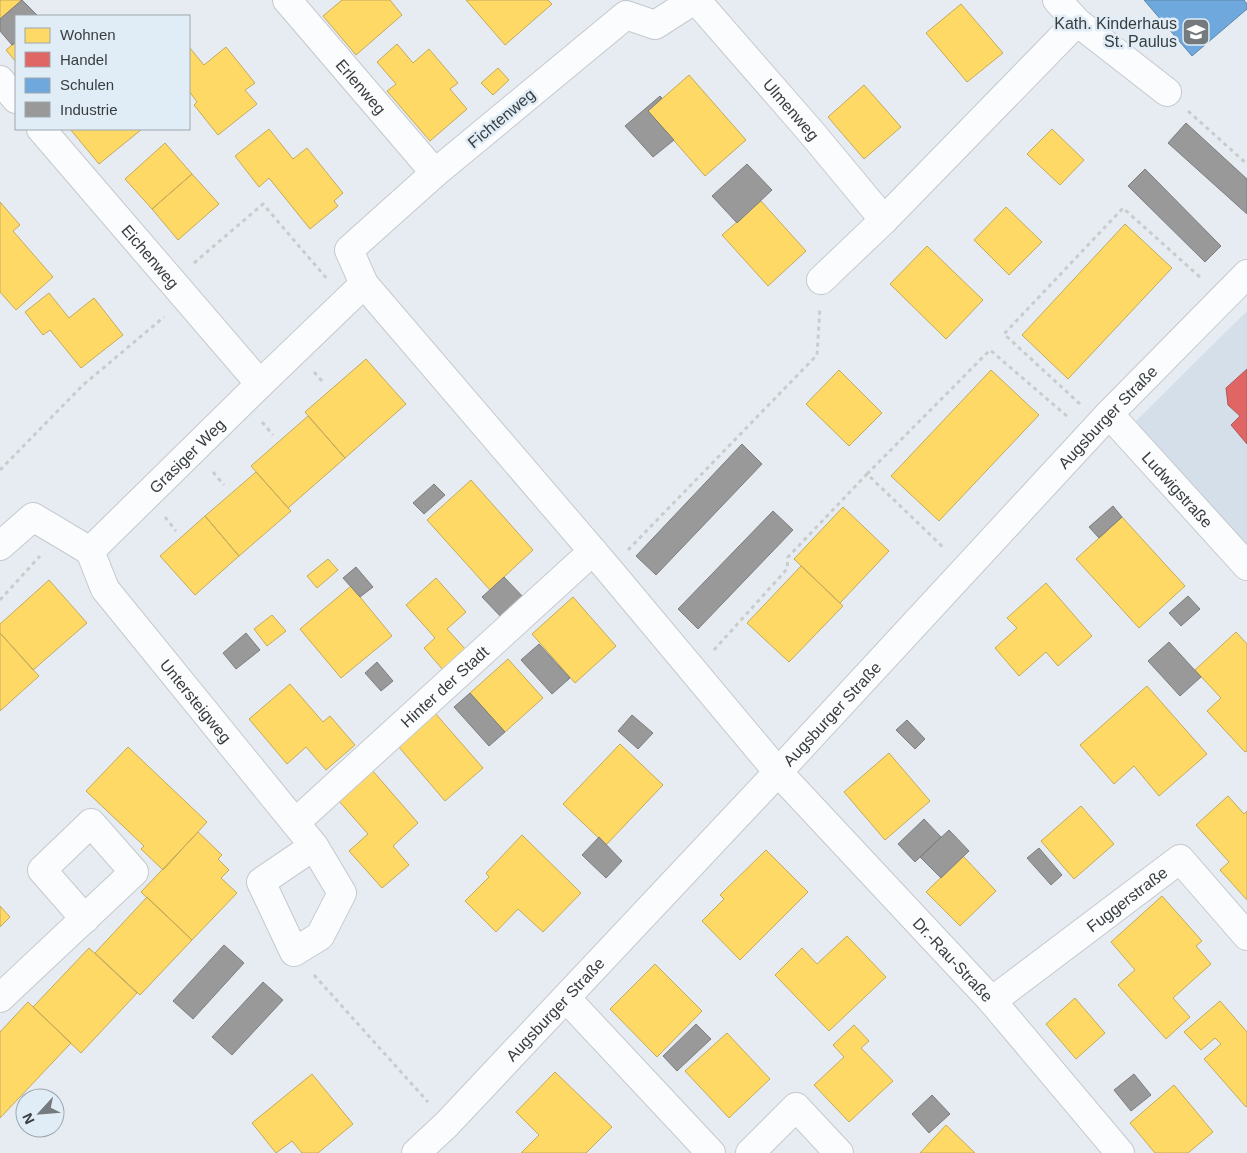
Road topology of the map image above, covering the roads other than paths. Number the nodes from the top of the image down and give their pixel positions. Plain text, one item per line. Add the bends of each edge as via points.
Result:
1 (287, 0) edge
2 (695, 0) edge
3 (1057, 0) edge
4 (619, 8) edge
5 (1077, 22) junction
6 (0, 80) edge
7 (1167, 92) road end
8 (15, 98) edge
9 (43, 130) edge
10 (435, 172) junction
11 (884, 220) junction
12 (1247, 274) edge
13 (821, 280) road end
14 (355, 292) junction
15 (260, 384) junction
16 (1099, 424) junction
17 (0, 546) edge
18 (90, 550) junction
19 (601, 560) junction
20 (1247, 566) edge
21 (778, 772) junction
22 (296, 822) junction
23 (314, 846) junction
24 (85, 919) dead end
25 (1247, 936) edge
26 (0, 998) edge
27 (566, 998) junction
28 (992, 1000) junction
29 (416, 1153) edge
30 (710, 1153) edge
31 (750, 1153) edge
32 (839, 1153) edge
33 (1120, 1153) edge

1 - 10 street, Erlenweg
2 - 4 street, Fichtenweg via 655,25
2 - 11 street, Ulmenweg via 812,132
3 - 5 street
4 - 10 street, Fichtenweg
5 - 7 street
5 - 11 street
6 - 8 street
9 - 15 street, Eichenweg
10 - 14 street, Fichtenweg via 349,250
11 - 13 street
12 - 16 street, Augsburger Straße
14 - 15 street, Grasiger Weg
14 - 19 street
15 - 18 street, Grasiger Weg
16 - 20 street, Ludwigstraße
16 - 21 street, Augsburger Straße
17 - 18 street via 33,517
18 - 22 street, Untersteigweg via 105,589
19 - 21 street
19 - 22 street, Hinter der Stadt
21 - 27 street, Augsburger Straße
21 - 28 street, Dr.-Rau-Straße
22 - 23 street, Untersteigweg
23 - 23 street, Untersteigweg via 261,882 294,952 320,936 342,893
24 - 26 street
25 - 28 street, Fuggerstraße via 1180,858
27 - 29 street, Augsburger Straße
27 - 30 street
28 - 33 street, Dr.-Rau-Straße
31 - 32 street via 796,1107

